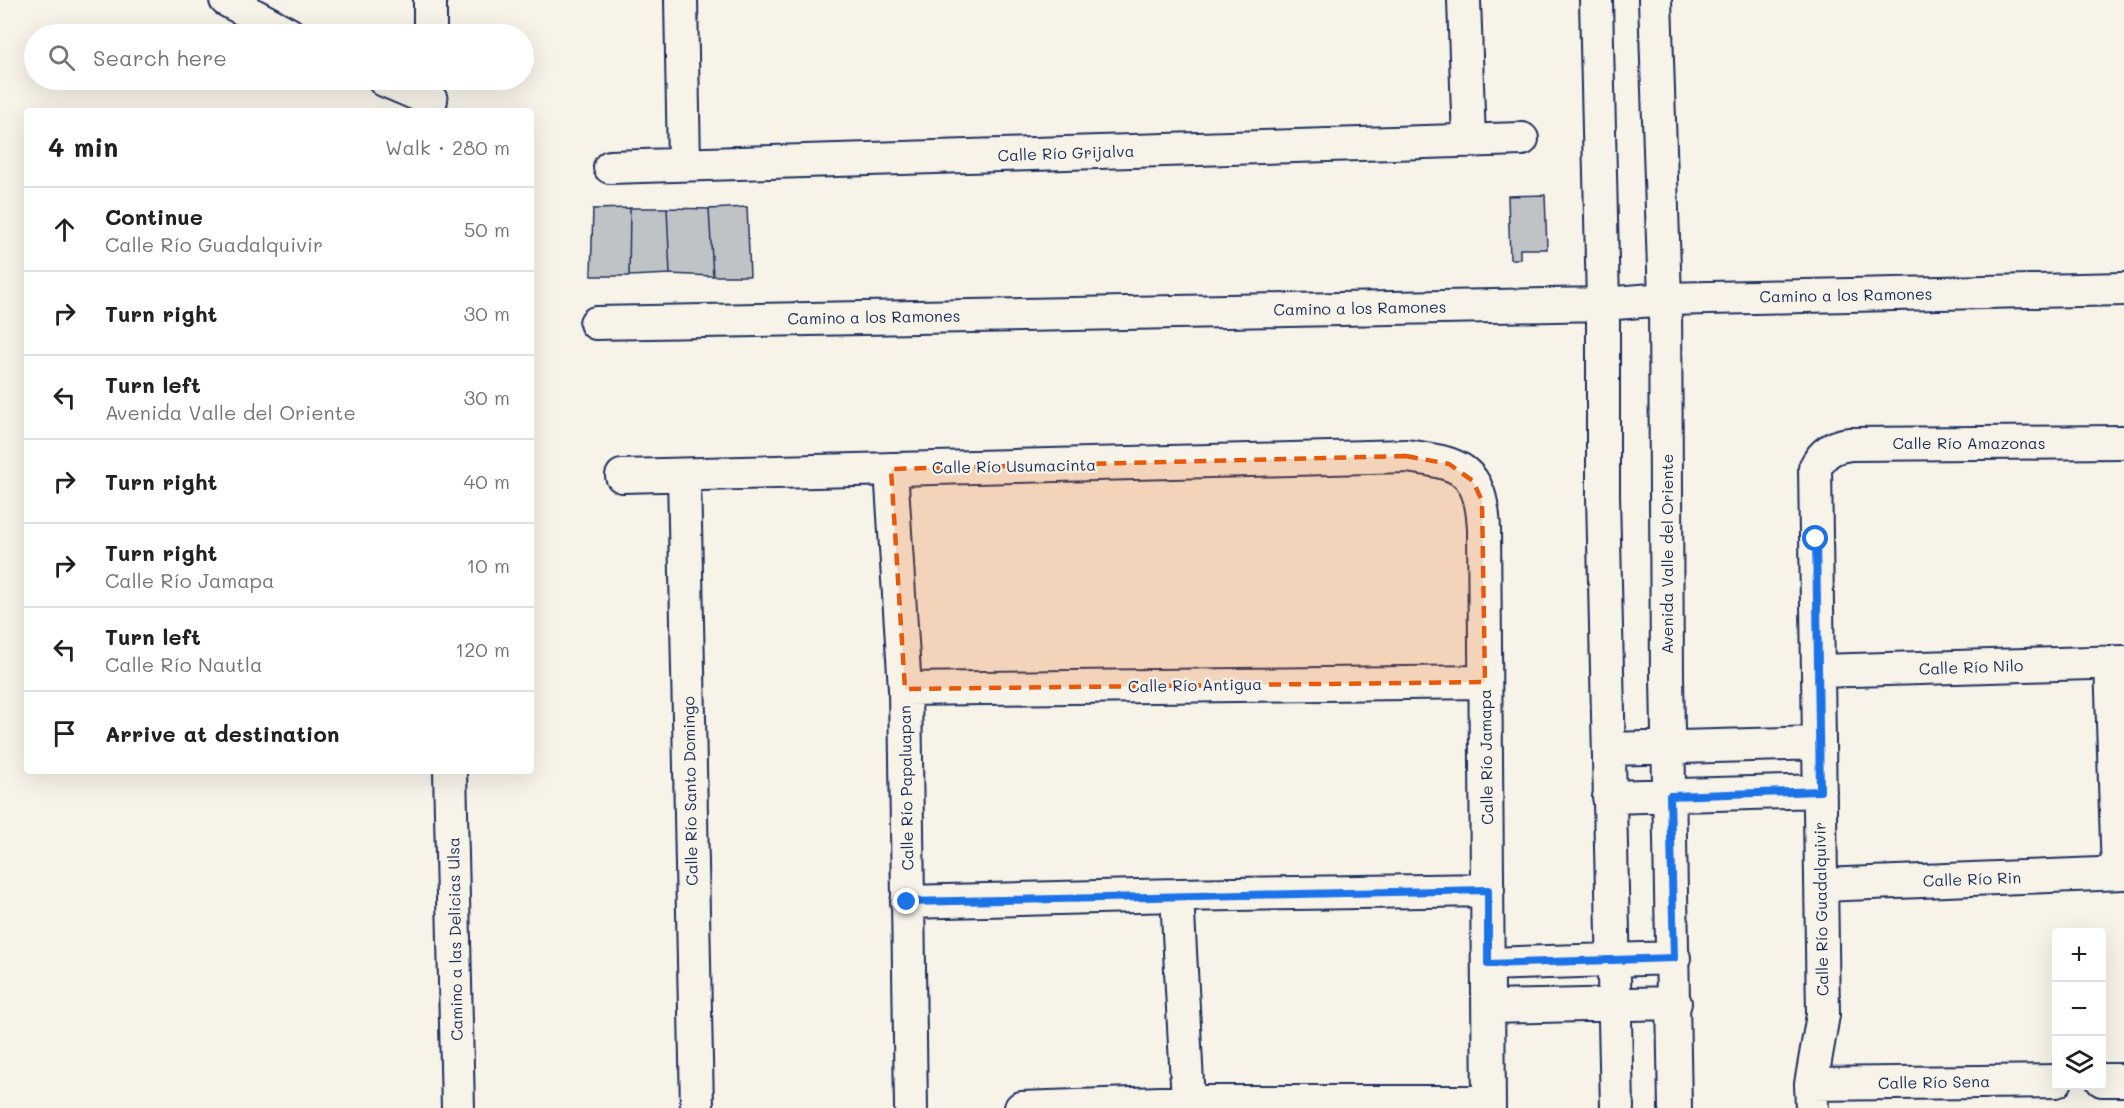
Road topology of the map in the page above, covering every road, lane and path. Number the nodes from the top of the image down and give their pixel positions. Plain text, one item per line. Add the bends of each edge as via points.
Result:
1 (226, 0) edge
2 (430, 0) edge
3 (681, 0) edge
4 (1464, 0) edge
5 (1596, 0) edge
6 (1655, 0) edge
7 (270, 24) edge
8 (430, 24) edge
9 (412, 90) edge
10 (431, 97) edge
11 (1522, 139) dead end
12 (1469, 141) junction
13 (684, 164) junction
14 (610, 166) dead end
15 (2124, 289) edge
16 (1665, 299) junction
17 (1603, 303) junction
18 (596, 323) dead end
19 (2124, 442) edge
20 (1406, 456) joint
21 (1819, 459) joint
22 (891, 469) junction
23 (684, 475) junction
24 (622, 476) dead end
25 (2117, 662) edge
26 (1818, 671) junction
27 (1485, 682) junction
28 (904, 689) junction
29 (1819, 743) junction
30 (1669, 747) junction
31 (1609, 748) junction
32 (450, 774) edge
33 (1820, 791) junction
34 (1670, 796) junction
35 (1610, 797) junction
36 (2121, 873) edge
37 (1821, 885) junction
38 (1488, 890) junction
39 (1177, 895) junction
40 (907, 902) junction
41 (1674, 958) junction
42 (1613, 960) junction
43 (1488, 964) junction
44 (1675, 1003) junction
45 (1615, 1005) junction
46 (1489, 1007) junction
47 (2106, 1080) edge
48 (2124, 1080) edge
49 (2052, 1081) edge
50 (1811, 1096) edge
51 (1188, 1102) junction
52 (1489, 1105) edge
53 (458, 1108) edge
54 (697, 1108) edge
55 (911, 1108) edge
56 (1021, 1108) edge
57 (1617, 1108) edge
58 (1675, 1108) edge

1 - 7 street
2 - 8 street
3 - 13 street
4 - 12 street
5 - 17 street
6 - 16 street, Avenida Valle del Oriente
9 - 10 street
11 - 12 street, Calle Río Grijalva
12 - 13 street, Calle Río Grijalva
13 - 14 street, Calle Río Grijalva
15 - 16 street, Camino a los Ramones
16 - 17 street, Camino a los Ramones
16 - 30 street, Avenida Valle del Oriente
17 - 18 street, Camino a los Ramones
17 - 31 street
19 - 21 street, Calle Río Amazonas via 1850,444 1834,447
20 - 22 street, Calle Río Usumacinta
20 - 27 street, Calle Río Jamapa via 1459,468 1473,482 1482,501
21 - 26 street, Calle Río Guadalquivir via 1815,468
22 - 23 street, Calle Río Usumacinta
22 - 28 street, Calle Río Papaluapan
23 - 24 street, Calle Río Usumacinta
23 - 54 street, Calle Río Santo Domingo
25 - 26 street, Calle Río Nilo
25 - 36 street
26 - 29 street, Calle Río Guadalquivir
27 - 28 street, Calle Río Antigua
27 - 38 street, Calle Río Jamapa
28 - 40 street, Calle Río Papaluapan
29 - 30 street
29 - 33 street, Calle Río Guadalquivir
30 - 31 street
30 - 34 street, Avenida Valle del Oriente
31 - 35 street
32 - 53 street, Camino a las Delicias Ulsa
33 - 34 street
33 - 37 street, Calle Río Guadalquivir
34 - 35 street
34 - 41 street, Avenida Valle del Oriente
35 - 42 street
36 - 37 street, Calle Río Rin
37 - 50 street, Calle Río Guadalquivir via 1823,1015
38 - 39 street
38 - 43 street, Calle Río Jamapa
39 - 40 street
39 - 51 street
40 - 55 street, Calle Río Papaluapan
41 - 42 street
41 - 44 street, Avenida Valle del Oriente
42 - 43 street
42 - 45 street
43 - 46 street, Calle Río Jamapa
44 - 45 street
44 - 58 street, Avenida Valle del Oriente
45 - 46 street
45 - 57 street
46 - 52 street, Calle Río Jamapa
47 - 48 street
49 - 50 street, Calle Río Sena
51 - 52 street
51 - 56 street

